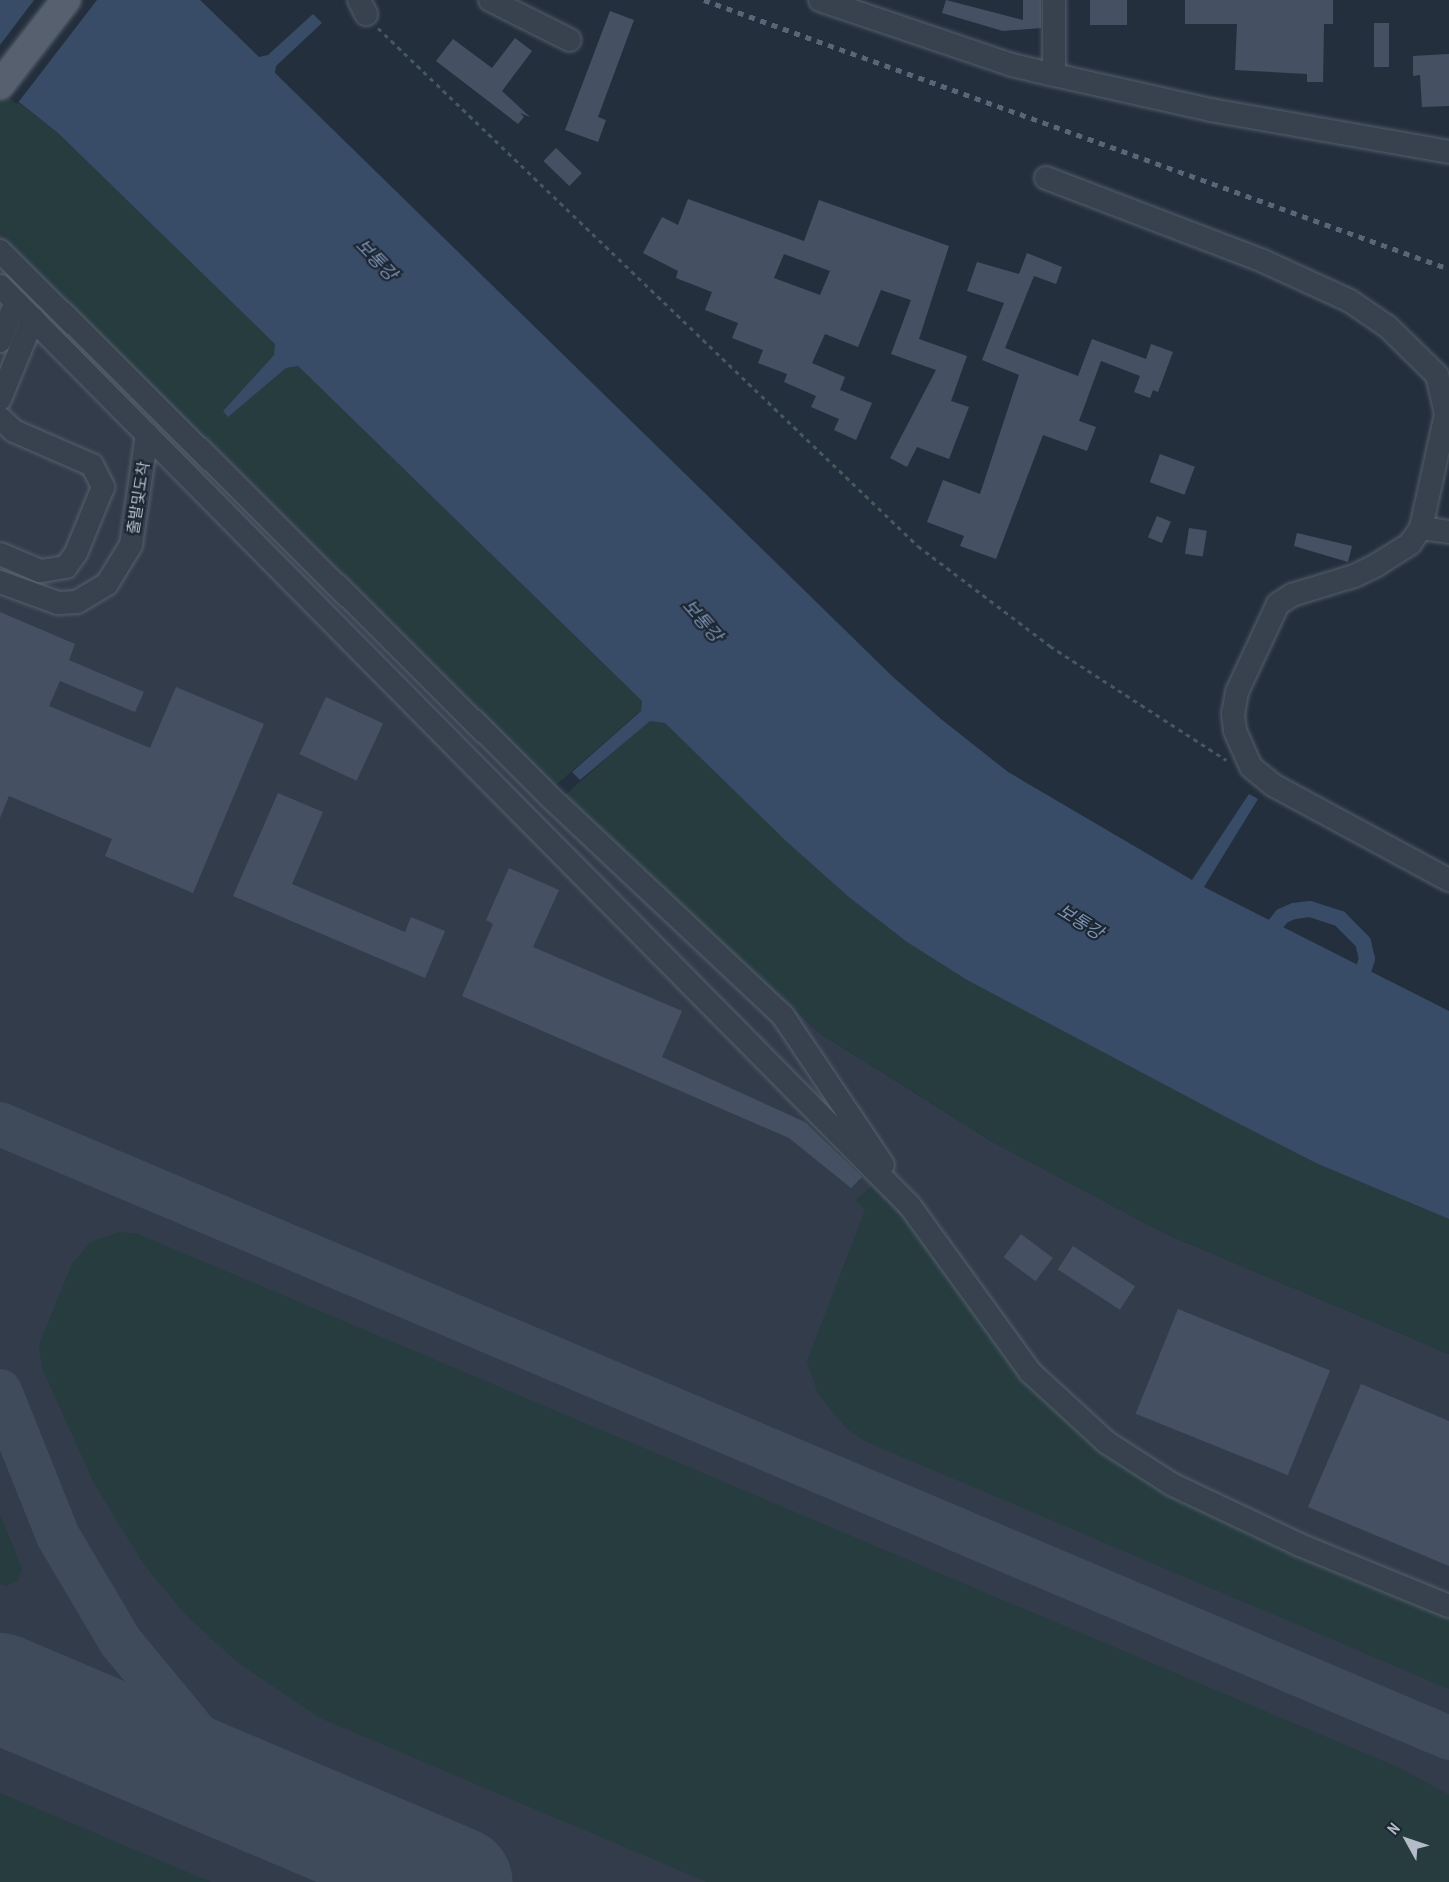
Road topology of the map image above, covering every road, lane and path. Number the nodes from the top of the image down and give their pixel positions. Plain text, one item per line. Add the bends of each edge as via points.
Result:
1 (66, 0) edge
2 (490, 0) edge
3 (820, 0) edge
4 (1054, 0) edge
5 (363, 7) edge
6 (570, 40) dead end
7 (1054, 75) junction
8 (0, 85) edge
9 (1449, 152) edge
10 (1046, 177) dead end
11 (0, 251) edge
12 (0, 286) edge
13 (16, 302) junction
14 (33, 319) junction
15 (0, 341) edge
16 (0, 399) edge
17 (0, 418) edge
18 (147, 434) junction
19 (1421, 528) junction
20 (1449, 532) edge
21 (0, 554) edge
22 (0, 582) edge
23 (1234, 765) dead end
24 (1449, 880) edge
25 (910, 1206) junction
26 (1449, 1606) edge

1 - 8 main road
2 - 6 street
3 - 7 street via 1012,65
4 - 7 street
5 - 23 path via 918,546 1050,646
7 - 9 street via 1211,110
10 - 19 street via 1263,261 1350,301 1416,352 1437,375 1446,414
11 - 25 street via 550,797 783,1016
12 - 13 street
13 - 14 street
13 - 15 street
14 - 16 street
14 - 18 street
17 - 21 street via 14,432 92,465 103,486 76,554 66,567 40,571
18 - 22 street, 출발및도착 via 136,523 121,565 106,584 77,602 58,603
18 - 25 street
19 - 20 street
19 - 24 street via 1410,544 1377,565 1292,595 1278,604 1237,692 1234,731 1251,767 1273,785
25 - 26 street via 1030,1372 1106,1442 1173,1485 1300,1545

